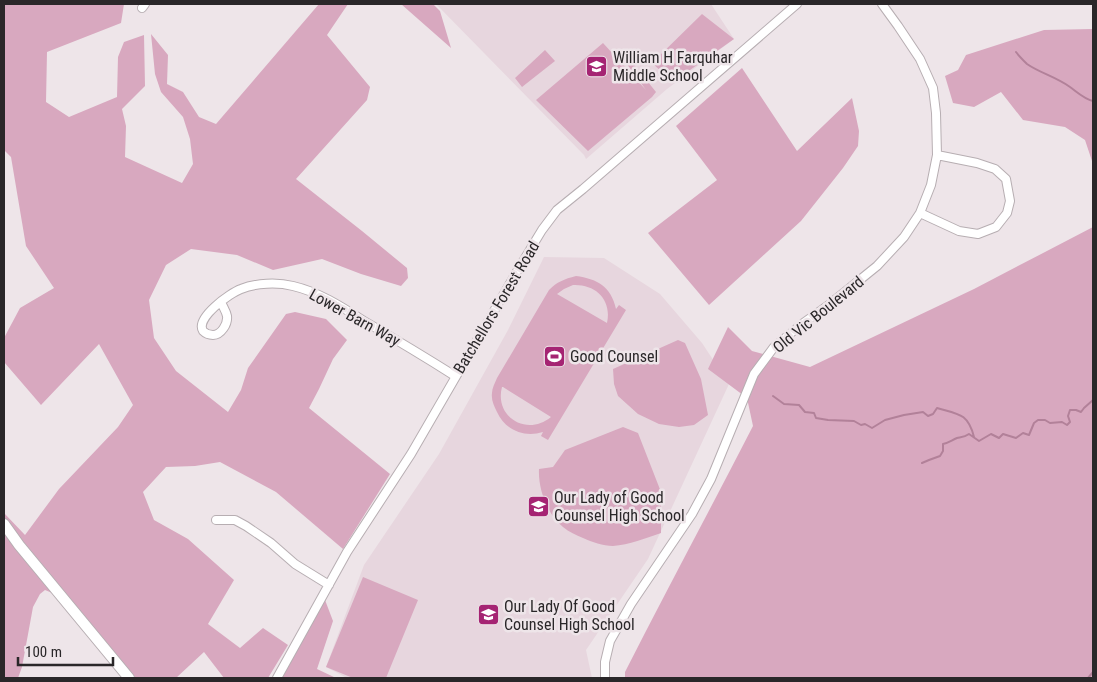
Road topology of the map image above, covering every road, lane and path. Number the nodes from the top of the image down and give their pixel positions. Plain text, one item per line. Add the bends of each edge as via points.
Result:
1 (797, 4) edge
2 (882, 4) edge
3 (937, 155) junction
4 (920, 213) junction
5 (221, 302) dead end
6 (456, 376) junction
7 (216, 520) dead end
8 (4, 524) edge
9 (329, 585) junction
10 (129, 678) edge
11 (277, 678) edge
12 (605, 678) edge

1 - 6 street, Batchellors Forest Road via 557,210
2 - 3 street, Old Vic Boulevard via 920,59 933,88
3 - 4 street, Old Vic Boulevard via 931,185
3 - 4 street via 995,169 1006,179 1010,201 1007,213 996,227 978,234 959,231
4 - 12 street, Old Vic Boulevard via 904,237 877,266 774,347 754,374 697,505 610,641
5 - 6 street, Lower Barn Way via 239,289 265,284 309,291
6 - 9 street, Batchellors Forest Road
7 - 9 street via 235,520 246,526 295,564
8 - 10 main road
9 - 11 street, Batchellors Forest Road

